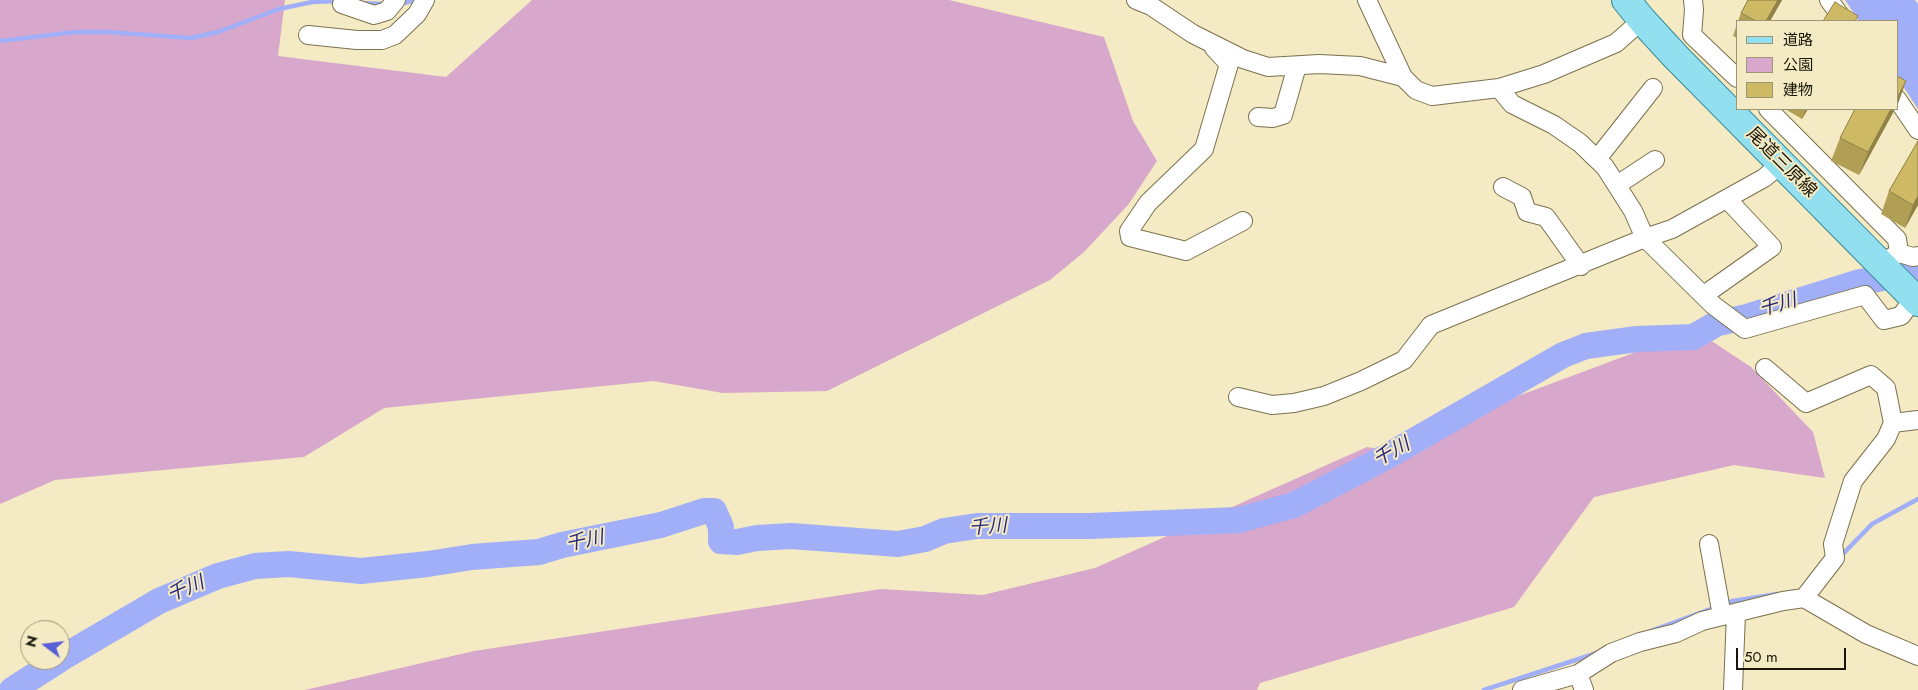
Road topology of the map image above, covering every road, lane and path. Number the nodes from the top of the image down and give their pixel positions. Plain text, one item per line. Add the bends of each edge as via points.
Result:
1 (396, 0) edge
2 (425, 0) edge
3 (1136, 0) edge
4 (1367, 0) edge
5 (1693, 0) edge
6 (1829, 0) edge
7 (342, 4) dead end
8 (1634, 10) edge
9 (1843, 20) edge
10 (308, 35) dead end
11 (1209, 42) junction
12 (1298, 66) junction
13 (1403, 77) junction
14 (1736, 77) edge
15 (1499, 88) junction
16 (1653, 88) dead end
17 (1898, 100) edge
18 (1769, 110) edge
19 (1258, 117) dead end
20 (1918, 130) edge
21 (1597, 159) junction
22 (1655, 160) dead end
23 (1781, 164) junction
24 (1617, 185) junction
25 (1503, 187) dead end
26 (1727, 199) junction
27 (1243, 221) dead end
28 (1645, 238) junction
29 (1918, 256) edge
30 (1888, 261) junction
31 (1581, 266) junction
32 (1913, 295) edge
33 (1704, 296) junction
34 (1765, 368) dead end
35 (1238, 397) dead end
36 (1918, 420) edge
37 (1893, 423) junction
38 (1708, 544) dead end
39 (1804, 598) junction
40 (1729, 614) junction
41 (1918, 656) edge
42 (1581, 682) edge
43 (1532, 689) edge
44 (1733, 690) edge

1 - 7 street via 387,11 374,15
2 - 10 street via 417,14 396,35 382,40
3 - 11 street
4 - 13 street
5 - 14 street via 1692,35
6 - 9 street
8 - 15 street via 1616,43 1544,74
8 - 23 main road, 尾道三原線
11 - 12 street via 1268,67
11 - 27 street via 1229,64 1204,149 1148,203 1129,231 1130,237 1186,251
12 - 13 street via 1360,66
12 - 19 street via 1283,115
13 - 15 street via 1416,90 1432,96
15 - 21 street via 1512,104 1554,126
16 - 21 street
17 - 20 street
18 - 30 street via 1897,239
21 - 24 street
22 - 24 street
23 - 26 street via 1764,178
23 - 30 main road, 尾道三原線
24 - 28 street
25 - 31 street via 1522,197 1527,212 1546,217
26 - 28 street via 1672,230
26 - 33 street via 1772,247
28 - 31 street
28 - 33 street
29 - 30 street
30 - 32 main road, 尾道三原線
31 - 35 street via 1431,325 1404,360 1324,396 1272,404
32 - 33 street via 1901,316 1884,320 1865,295 1745,329
34 - 37 street via 1806,403 1872,375 1886,388
36 - 37 street
37 - 39 street via 1886,439 1853,481 1833,544 1835,558
38 - 40 street
39 - 40 street
39 - 41 street via 1866,634
40 - 42 street via 1611,653
40 - 44 street
42 - 43 street

